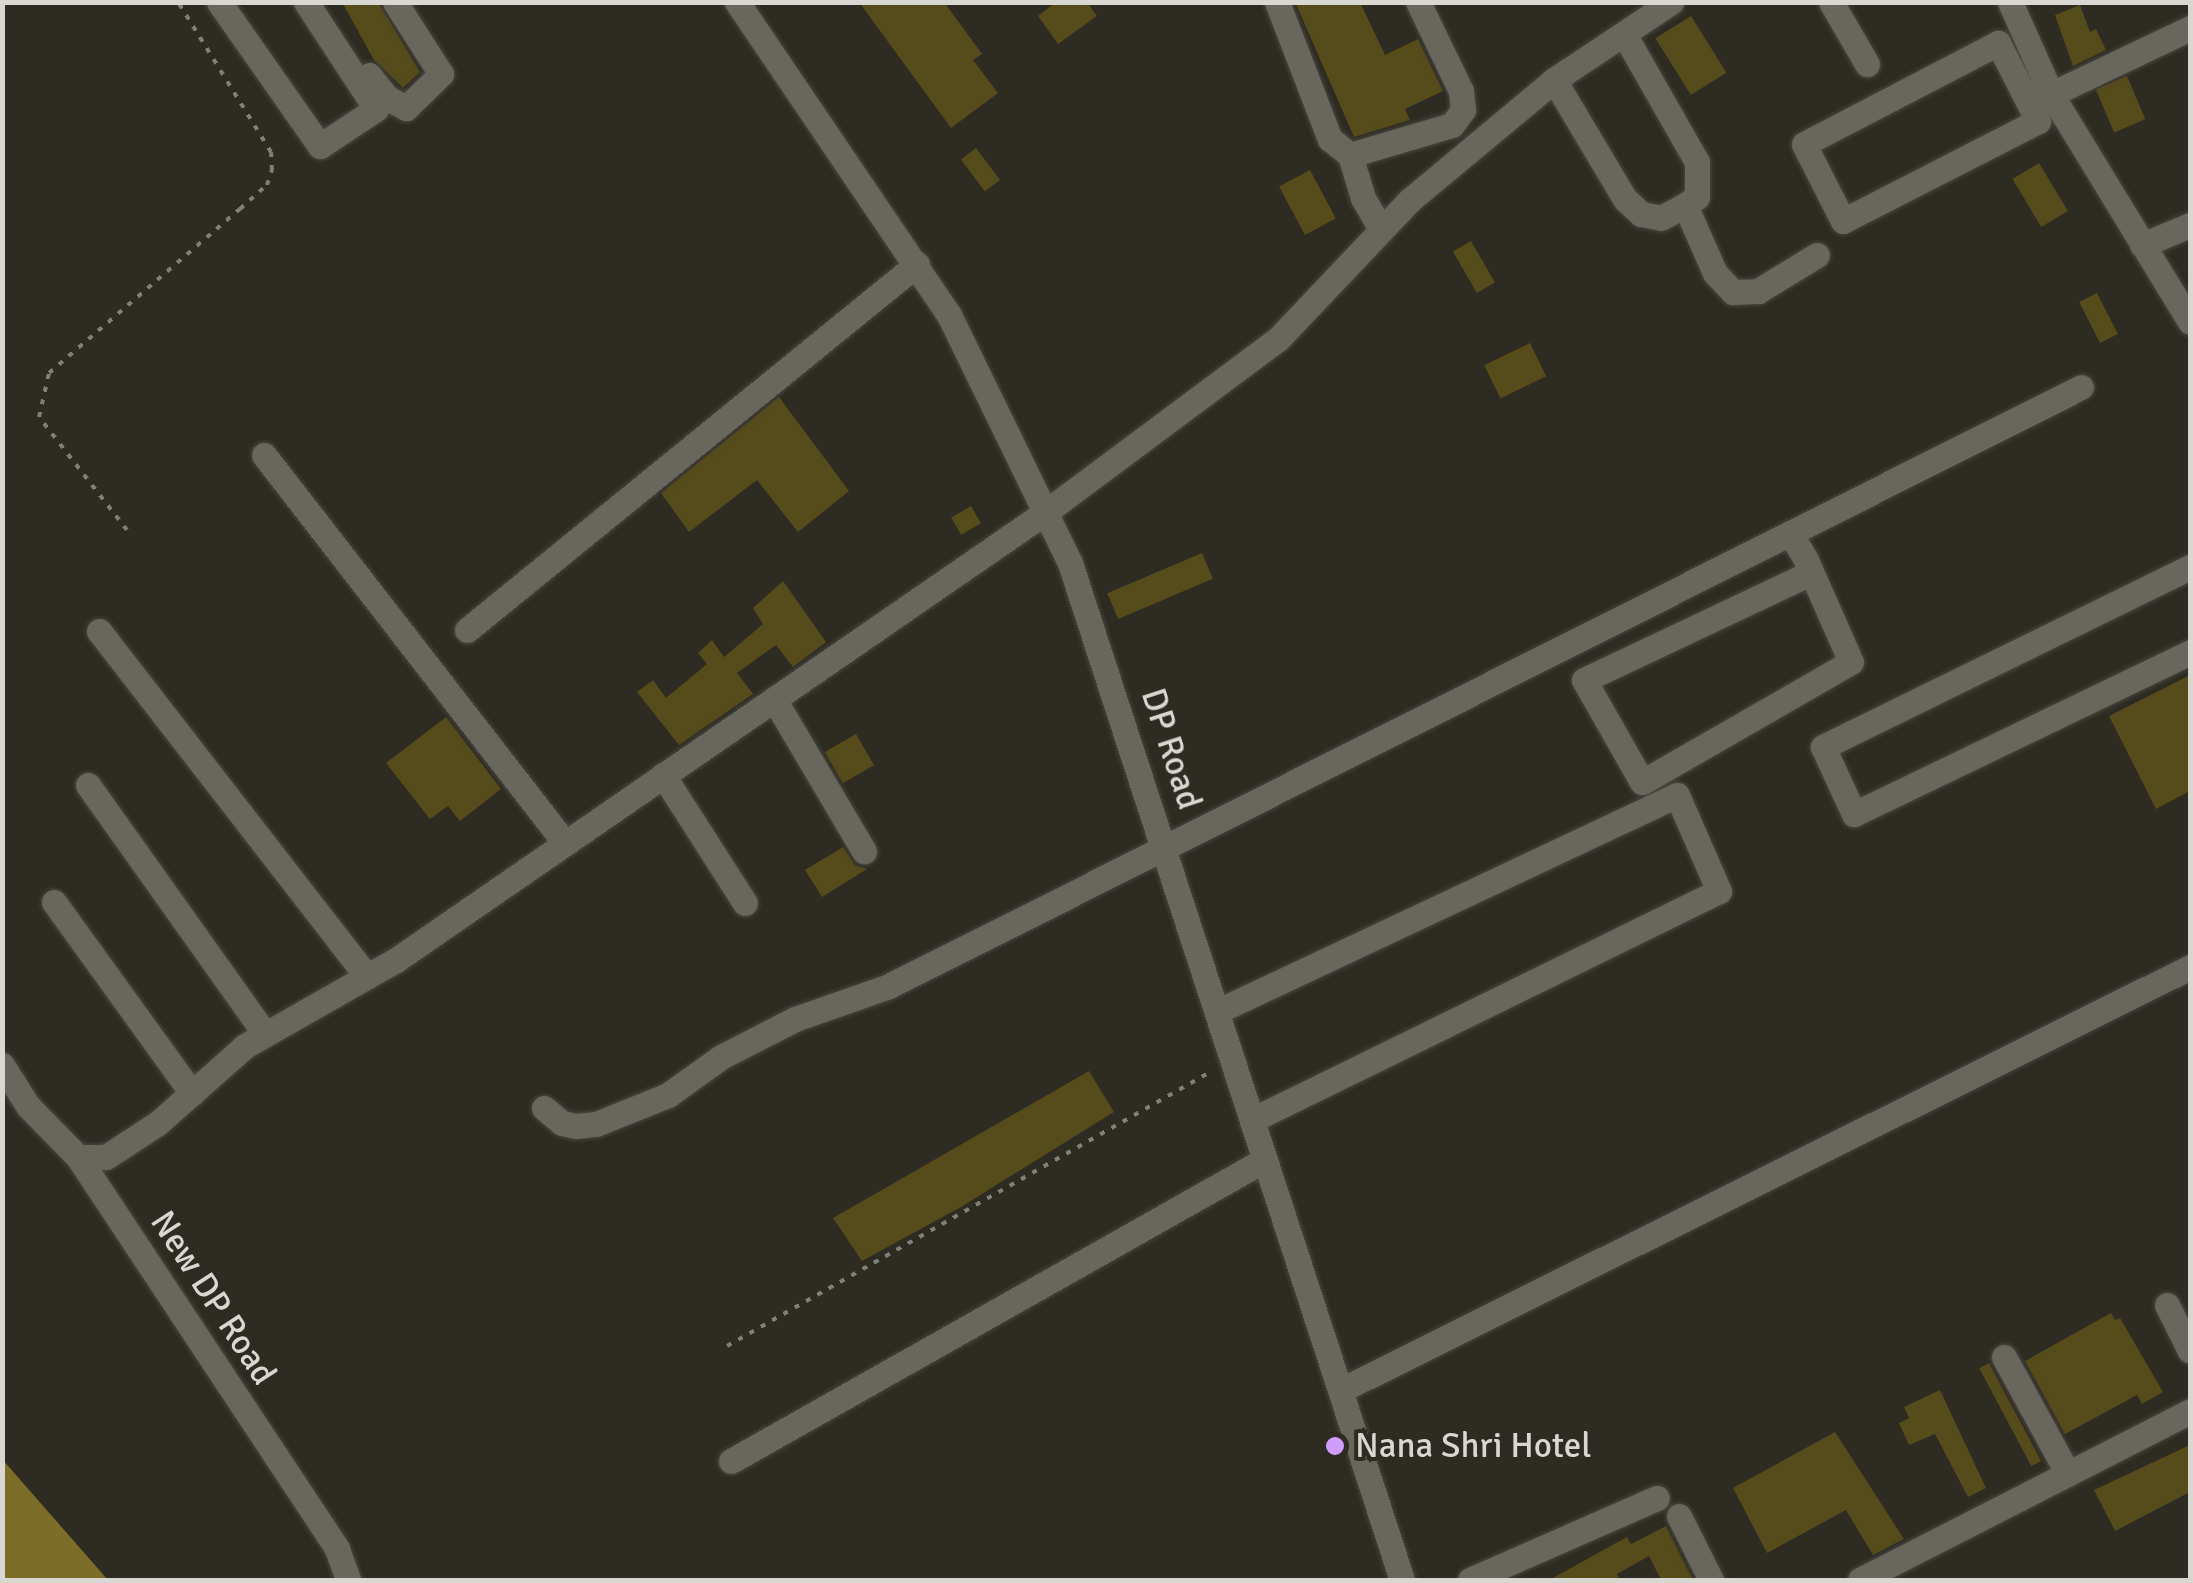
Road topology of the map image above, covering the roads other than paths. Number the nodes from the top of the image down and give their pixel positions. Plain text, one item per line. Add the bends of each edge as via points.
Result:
1 (219, 2) edge
2 (306, 2) edge
3 (318, 2) edge
4 (395, 2) edge
5 (737, 2) edge
6 (1276, 2) edge
7 (1418, 2) edge
8 (1671, 2) edge
9 (1831, 2) edge
10 (2010, 2) edge
11 (2190, 28) edge
12 (1624, 34) junction
13 (1867, 64) dead end
14 (1554, 80) junction
15 (2040, 99) junction
16 (1350, 155) junction
17 (1685, 205) junction
18 (2190, 224) edge
19 (1380, 228) junction
20 (2142, 245) junction
21 (1816, 255) dead end
22 (924, 274) junction
23 (2190, 322) edge
24 (2081, 387) dead end
25 (264, 455) dead end
26 (1047, 512) junction
27 (1790, 533) junction
28 (2190, 567) edge
29 (1810, 573) junction
30 (468, 630) dead end
31 (99, 631) dead end
32 (2190, 652) edge
33 (774, 699) junction
34 (664, 776) junction
35 (88, 785) dead end
36 (565, 844) junction
37 (1165, 846) junction
38 (864, 850) dead end
39 (54, 902) dead end
40 (745, 903) dead end
41 (2190, 967) edge
42 (368, 976) junction
43 (1218, 1011) junction
44 (265, 1034) junction
45 (2, 1065) edge
46 (192, 1093) junction
47 (544, 1108) dead end
48 (1254, 1119) junction
49 (78, 1158) junction
50 (1264, 1160) junction
51 (2168, 1306) dead end
52 (2190, 1350) edge
53 (2004, 1357) dead end
54 (1341, 1390) junction
55 (2190, 1411) edge
56 (731, 1461) dead end
57 (2068, 1474) junction
58 (1657, 1498) dead end
59 (1678, 1516) dead end
60 (348, 1580) edge
61 (1402, 1580) edge
62 (1470, 1580) edge
63 (1711, 1580) edge
64 (1860, 1580) edge

1 - 2 street via 320,146 376,109
3 - 4 street via 363,72 406,108 442,74
5 - 22 street, DP Road
6 - 16 street via 1330,140
7 - 16 street via 1461,91 1463,110 1452,125
8 - 12 street
9 - 13 street
10 - 15 street
11 - 15 street
12 - 14 street
12 - 17 street via 1697,162 1697,196
14 - 17 street via 1641,214 1660,218
14 - 19 street
15 - 15 street via 2038,121 1843,221 1804,144 1998,42
15 - 20 street
16 - 19 street
17 - 21 street via 1715,273 1733,292 1758,291
18 - 20 street
19 - 26 street via 1278,339
20 - 23 street
22 - 26 street, DP Road
22 - 30 street
24 - 27 street
25 - 36 street
26 - 33 street
26 - 37 street, DP Road via 1103,654
27 - 29 street
27 - 37 street
28 - 32 street via 1823,747 1854,814
29 - 29 street via 1851,662 1642,782 1584,680
31 - 42 street
33 - 34 street
33 - 38 street
34 - 36 street
34 - 40 street
35 - 44 street
36 - 42 street
37 - 43 street, DP Road
37 - 47 street via 889,986 767,1033 668,1095 576,1126
39 - 46 street
41 - 54 street
42 - 44 street
43 - 48 street, DP Road
43 - 48 street via 1677,795 1719,891
44 - 46 street
45 - 49 street, New DP Road via 28,1106
46 - 49 street via 106,1157
48 - 50 street, DP Road
49 - 60 street, New DP Road via 336,1549
50 - 54 street, DP Road
50 - 56 street
51 - 52 street
53 - 57 street
54 - 61 street, DP Road
55 - 57 street
57 - 64 street
58 - 62 street
59 - 63 street

